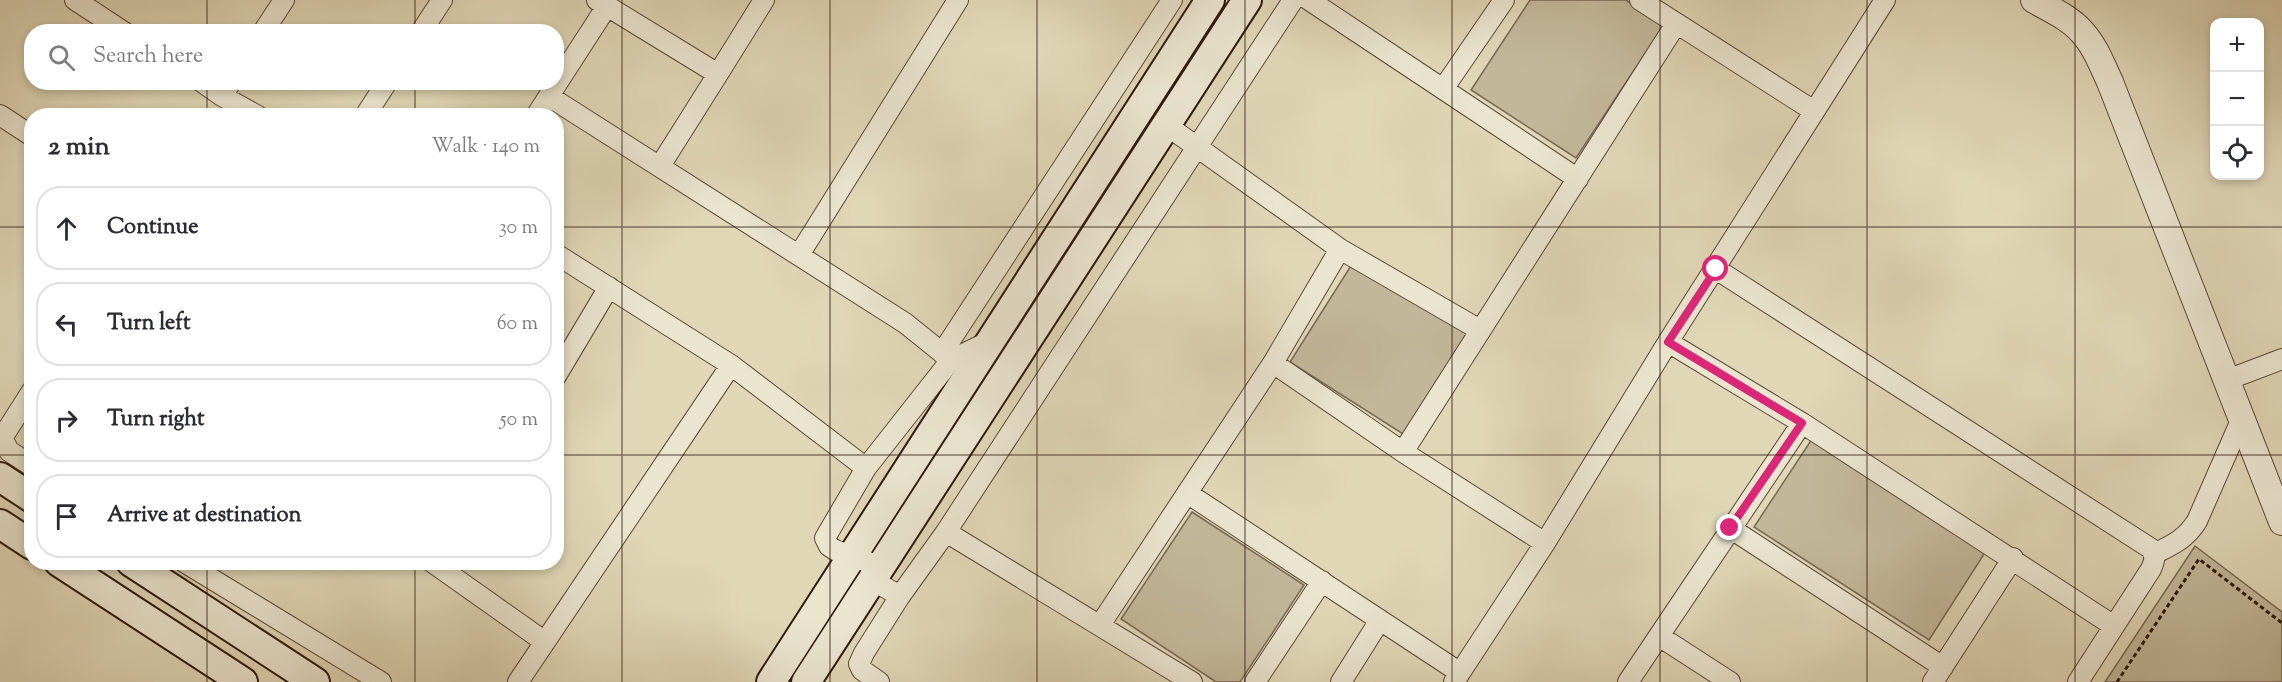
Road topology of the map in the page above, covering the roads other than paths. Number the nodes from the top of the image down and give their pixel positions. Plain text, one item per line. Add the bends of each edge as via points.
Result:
1 (284, 0) edge
2 (442, 0) edge
3 (764, 0) edge
4 (958, 0) edge
5 (1172, 0) edge
6 (1210, 0) edge
7 (1247, 0) edge
8 (1293, 0) edge
9 (1309, 0) edge
10 (1504, 0) edge
11 (1640, 0) edge
12 (1885, 0) edge
13 (2034, 0) edge
14 (84, 2) edge
15 (602, 3) edge
16 (113, 24) edge
17 (268, 24) edge
18 (426, 24) edge
19 (1676, 24) junction
20 (564, 72) edge
21 (718, 74) junction
22 (228, 90) edge
23 (382, 90) edge
24 (554, 90) edge
25 (1443, 90) junction
26 (550, 97) junction
27 (249, 108) edge
28 (370, 108) edge
29 (542, 108) edge
30 (1814, 111) junction
31 (0, 115) edge
32 (1166, 126) junction
33 (24, 131) edge
34 (1197, 147) junction
35 (660, 166) junction
36 (1578, 179) junction
37 (1340, 249) junction
38 (799, 255) junction
39 (564, 259) edge
40 (1716, 269) junction
41 (609, 287) junction
42 (1480, 330) junction
43 (988, 342) junction
44 (1668, 342) junction
45 (946, 357) junction
46 (2282, 359) edge
47 (564, 363) edge
48 (1273, 363) junction
49 (731, 365) junction
50 (2227, 380) junction
51 (24, 404) edge
52 (2242, 418) junction
53 (1802, 423) junction
54 (1403, 452) junction
55 (24, 461) edge
56 (866, 468) junction
57 (0, 477) edge
58 (24, 493) edge
59 (1187, 493) junction
60 (2282, 522) edge
61 (0, 525) edge
62 (1730, 528) junction
63 (946, 532) junction
64 (24, 540) edge
65 (1545, 543) junction
66 (2154, 554) junction
67 (850, 556) junction
68 (2013, 558) junction
69 (70, 570) edge
70 (143, 570) edge
71 (197, 570) edge
72 (444, 570) edge
73 (877, 573) junction
74 (1322, 581) junction
75 (900, 596) junction
76 (1380, 620) junction
77 (1100, 625) junction
78 (2114, 626) junction
79 (1659, 636) junction
80 (545, 642) junction
81 (1938, 675) edge
82 (1457, 677) edge
83 (243, 682) edge
84 (315, 682) edge
85 (381, 682) edge
86 (518, 682) edge
87 (771, 682) edge
88 (806, 682) edge
89 (879, 682) edge
90 (1192, 682) edge
91 (1255, 682) edge
92 (1341, 682) edge
93 (1628, 682) edge
94 (1730, 682) edge
95 (2078, 682) edge

1 - 17 street
2 - 18 street
3 - 21 street
4 - 38 street
5 - 45 street
6 - 43 main road
7 - 32 main road
8 - 34 street
9 - 25 street
10 - 25 street
11 - 19 street
12 - 30 street
13 - 50 street via 2081,31 2095,49
14 - 16 street
15 - 20 street
15 - 21 street
19 - 30 street
19 - 36 street
21 - 35 street
22 - 27 street
23 - 28 street
24 - 26 street
25 - 36 street
26 - 29 street
26 - 35 street
30 - 40 street
31 - 33 street
32 - 34 street
32 - 73 main road
34 - 37 street
34 - 63 street
35 - 38 street
36 - 42 street
37 - 42 street
37 - 48 street
38 - 45 street via 905,323
39 - 41 street
40 - 44 street
40 - 66 street
41 - 47 street
41 - 49 street
42 - 54 street
43 - 45 street
43 - 67 main road
44 - 53 street
44 - 65 street
45 - 56 street
46 - 50 street
48 - 54 street
48 - 59 street
49 - 56 street
49 - 80 street
50 - 52 street
51 - 55 street via 2,438 9,451
52 - 60 street
52 - 66 street via 2197,521 2178,543
53 - 62 street
53 - 68 street
54 - 65 street
56 - 67 street via 825,538 829,546
57 - 58 main road
59 - 74 street
59 - 77 street
61 - 64 main road
62 - 79 street
62 - 81 street
63 - 75 street
63 - 77 street
65 - 82 street
66 - 78 street via 2151,569
67 - 73 street
67 - 87 main road
68 - 78 street
68 - 81 street
69 - 83 main road
70 - 84 main road
71 - 85 street
72 - 80 street
73 - 75 street
73 - 88 main road
74 - 76 street
74 - 91 street
75 - 89 street via 860,664
76 - 82 street
76 - 92 street
77 - 90 street
78 - 95 street
79 - 93 street
79 - 94 street
80 - 86 street

